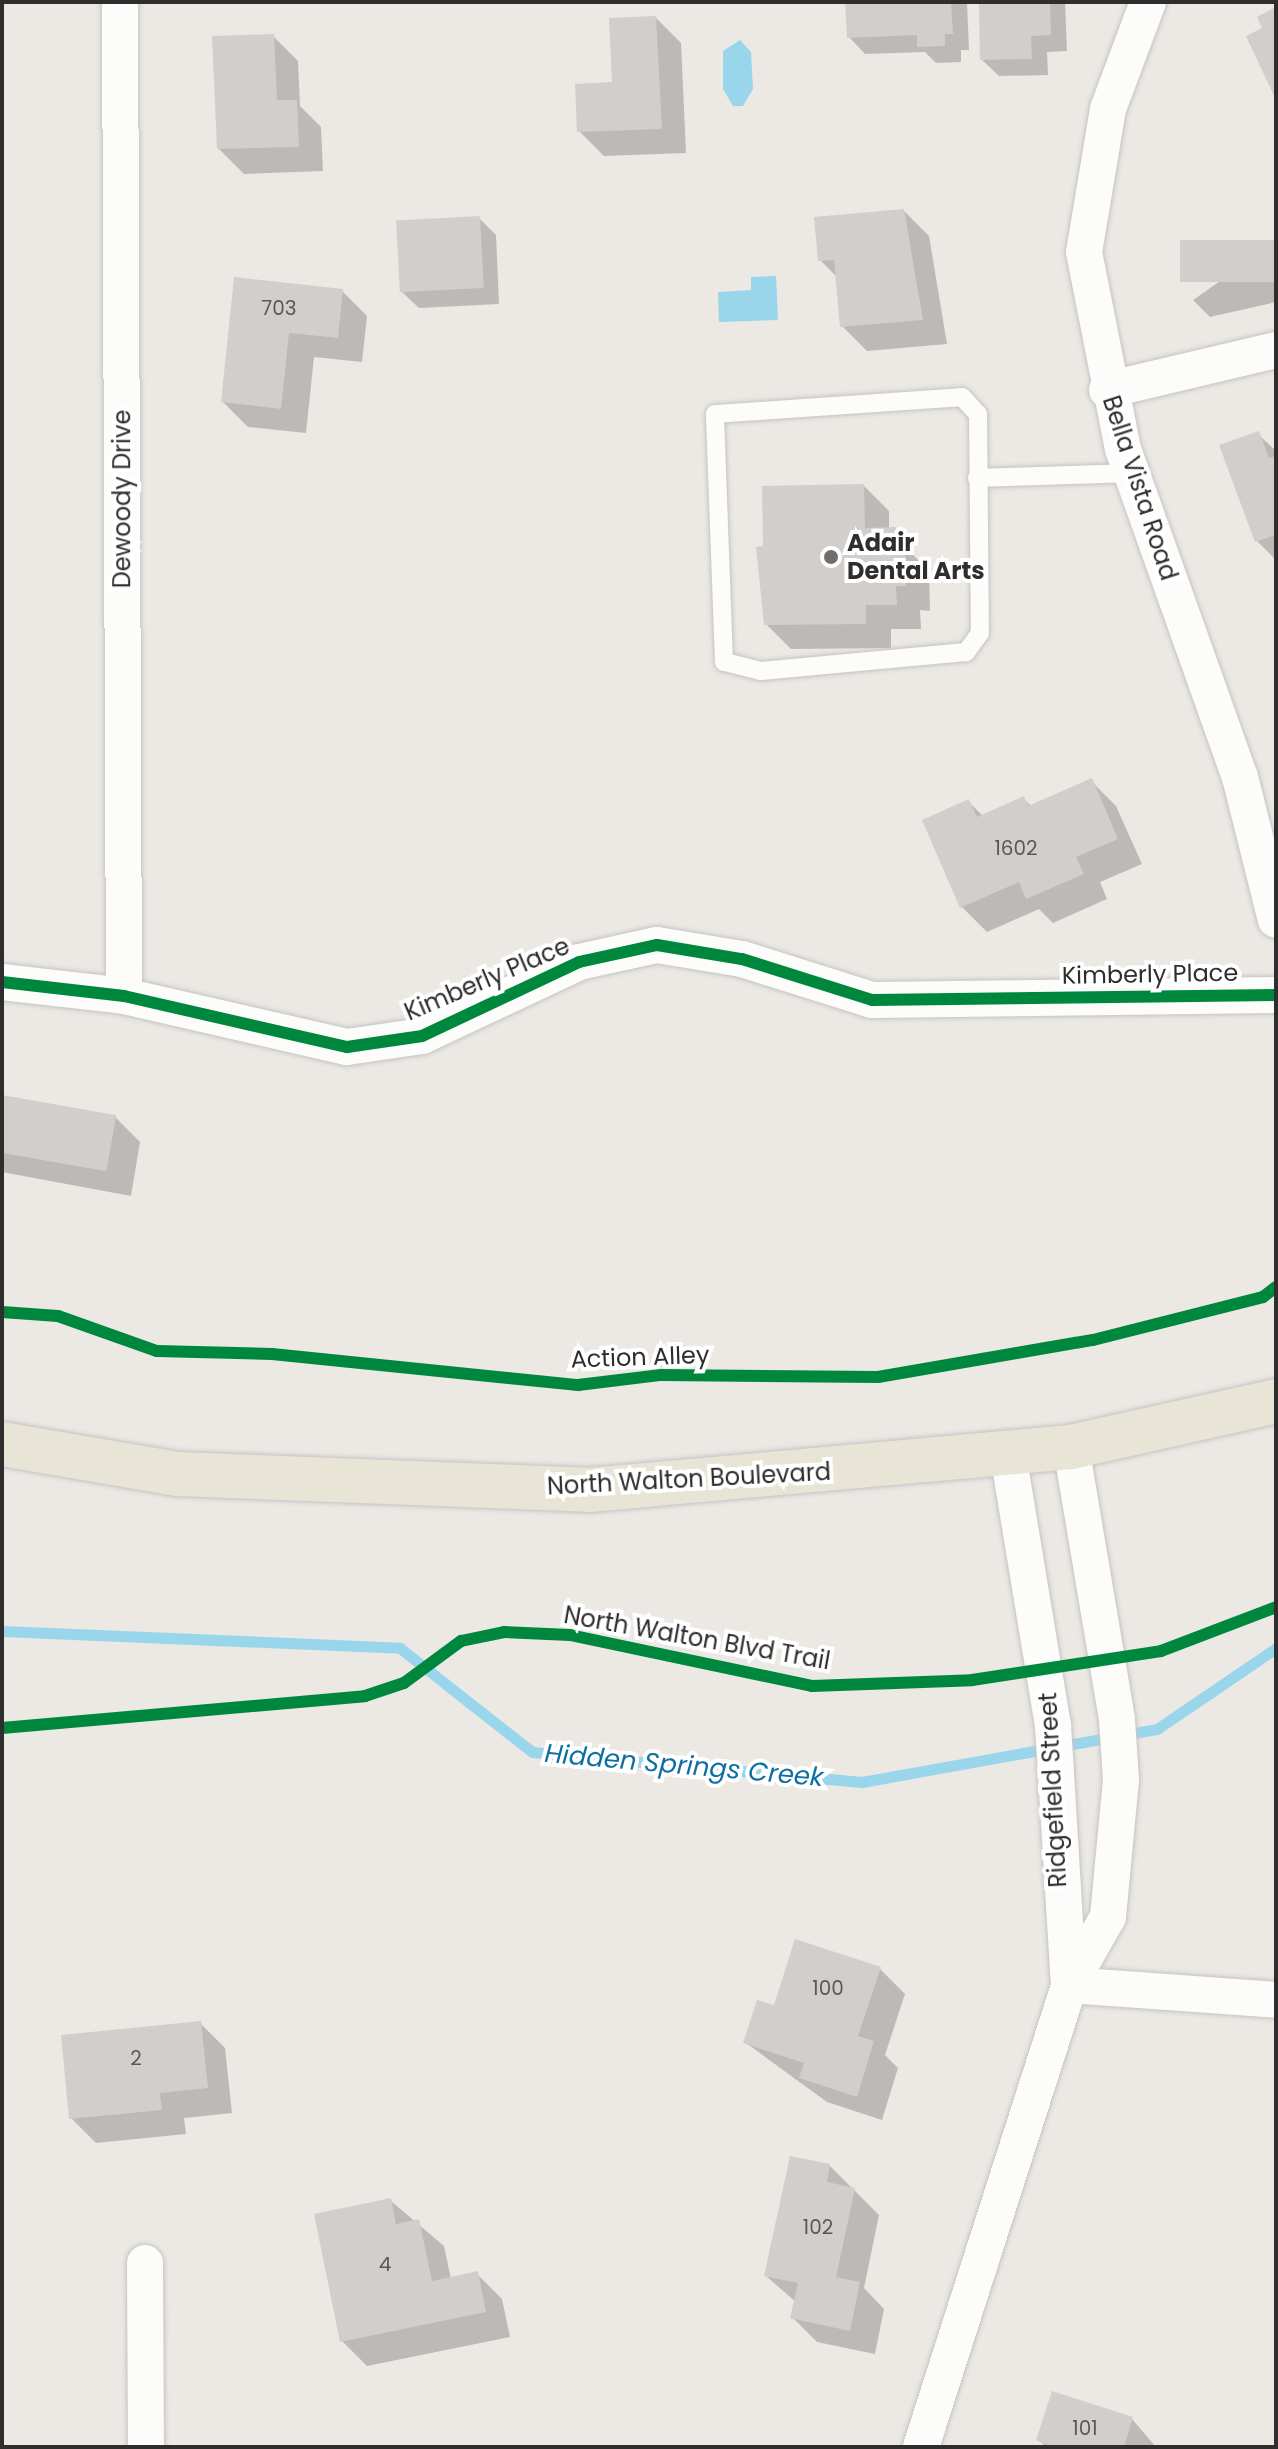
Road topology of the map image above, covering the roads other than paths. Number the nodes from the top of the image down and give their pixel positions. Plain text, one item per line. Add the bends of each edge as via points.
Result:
1 (120, 2) edge
2 (1148, 2) edge
3 (1276, 350) edge
4 (1107, 390) junction
5 (1132, 473) junction
6 (977, 478) junction
7 (1276, 920) edge
8 (2, 982) edge
9 (1276, 995) edge
10 (124, 996) junction
11 (1276, 1401) edge
12 (2, 1444) edge
13 (1071, 1447) junction
14 (1008, 1454) junction
15 (1069, 1985) junction
16 (1276, 2000) edge
17 (145, 2263) dead end
18 (146, 2447) edge
19 (921, 2447) edge

1 - 10 street, Dewoody Drive
2 - 4 street, Bella Vista Road via 1108,109 1084,252
3 - 4 street
4 - 5 street, Bella Vista Road
5 - 6 lane
5 - 7 street, Bella Vista Road via 1240,777
6 - 6 lane via 978,414 962,397 715,414 724,662 761,671 966,652 980,633
8 - 10 street, Kimberly Place
9 - 10 street, Kimberly Place via 872,1000 742,959 657,945 579,962 422,1036 347,1047
11 - 13 main road, North Walton Boulevard
12 - 14 main road, North Walton Boulevard via 178,1474 589,1490
13 - 14 main road, North Walton Boulevard
13 - 15 street, Ridgefield Street via 1117,1719 1121,1780 1108,1917
14 - 15 street, Ridgefield Street via 1053,1725
15 - 16 street
15 - 19 street, Ridgefield Street
17 - 18 street

